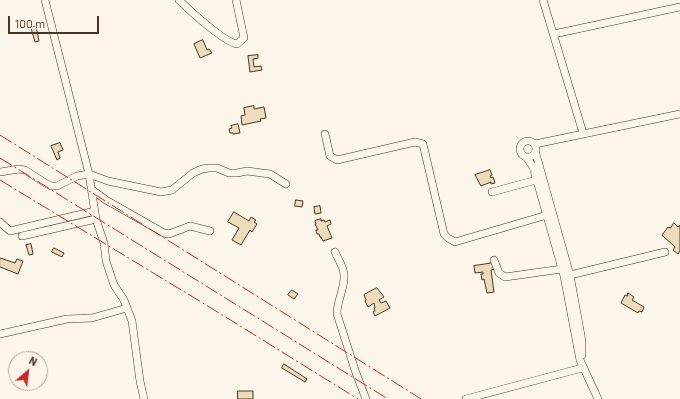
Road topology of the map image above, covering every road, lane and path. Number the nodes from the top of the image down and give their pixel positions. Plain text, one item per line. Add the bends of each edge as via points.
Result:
1 (45, 0) edge
2 (179, 0) edge
3 (236, 0) edge
4 (543, 0) edge
5 (680, 7) edge
6 (554, 34) junction
7 (680, 114) edge
8 (325, 134) dead end
9 (583, 134) junction
10 (535, 144) junction
11 (536, 154) junction
12 (527, 158) junction
13 (0, 172) edge
14 (89, 174) junction
15 (540, 179) junction
16 (286, 184) dead end
17 (92, 189) junction
18 (492, 192) dead end
19 (95, 211) junction
20 (547, 215) junction
21 (96, 219) junction
22 (0, 222) edge
23 (210, 231) dead end
24 (22, 236) dead end
25 (335, 252) dead end
26 (665, 252) dead end
27 (494, 260) dead end
28 (565, 273) junction
29 (127, 308) junction
30 (0, 334) edge
31 (581, 364) junction
32 (482, 397) edge
33 (144, 399) edge
34 (366, 399) edge
35 (466, 399) edge
36 (598, 399) edge

1 - 14 street
2 - 3 street via 232,43 237,44 244,38
4 - 6 street
5 - 6 street
6 - 9 street
7 - 9 street
8 - 20 street via 330,156 337,160 415,142 423,144 444,234 455,242
9 - 10 street
10 - 11 street
10 - 12 street via 529,141 522,144 520,152
11 - 12 street
11 - 15 street
12 - 15 street
13 - 14 street via 26,170 51,186
14 - 16 street via 108,181 161,192 172,190 193,173 209,168 234,173 247,171 270,174
14 - 17 street
15 - 18 street
15 - 20 street
15 - 28 street
17 - 19 street
17 - 23 street via 106,200 164,233 169,234 190,226
19 - 21 street
19 - 22 street via 10,231
20 - 28 street
21 - 24 street
21 - 29 street via 103,236 106,261 114,285
25 - 34 street via 344,274 337,314
26 - 28 street
27 - 28 street via 499,274 505,277
28 - 31 street via 582,341
29 - 30 street via 92,318 68,319
29 - 33 street via 132,321
31 - 32 street
31 - 36 street
32 - 35 street

